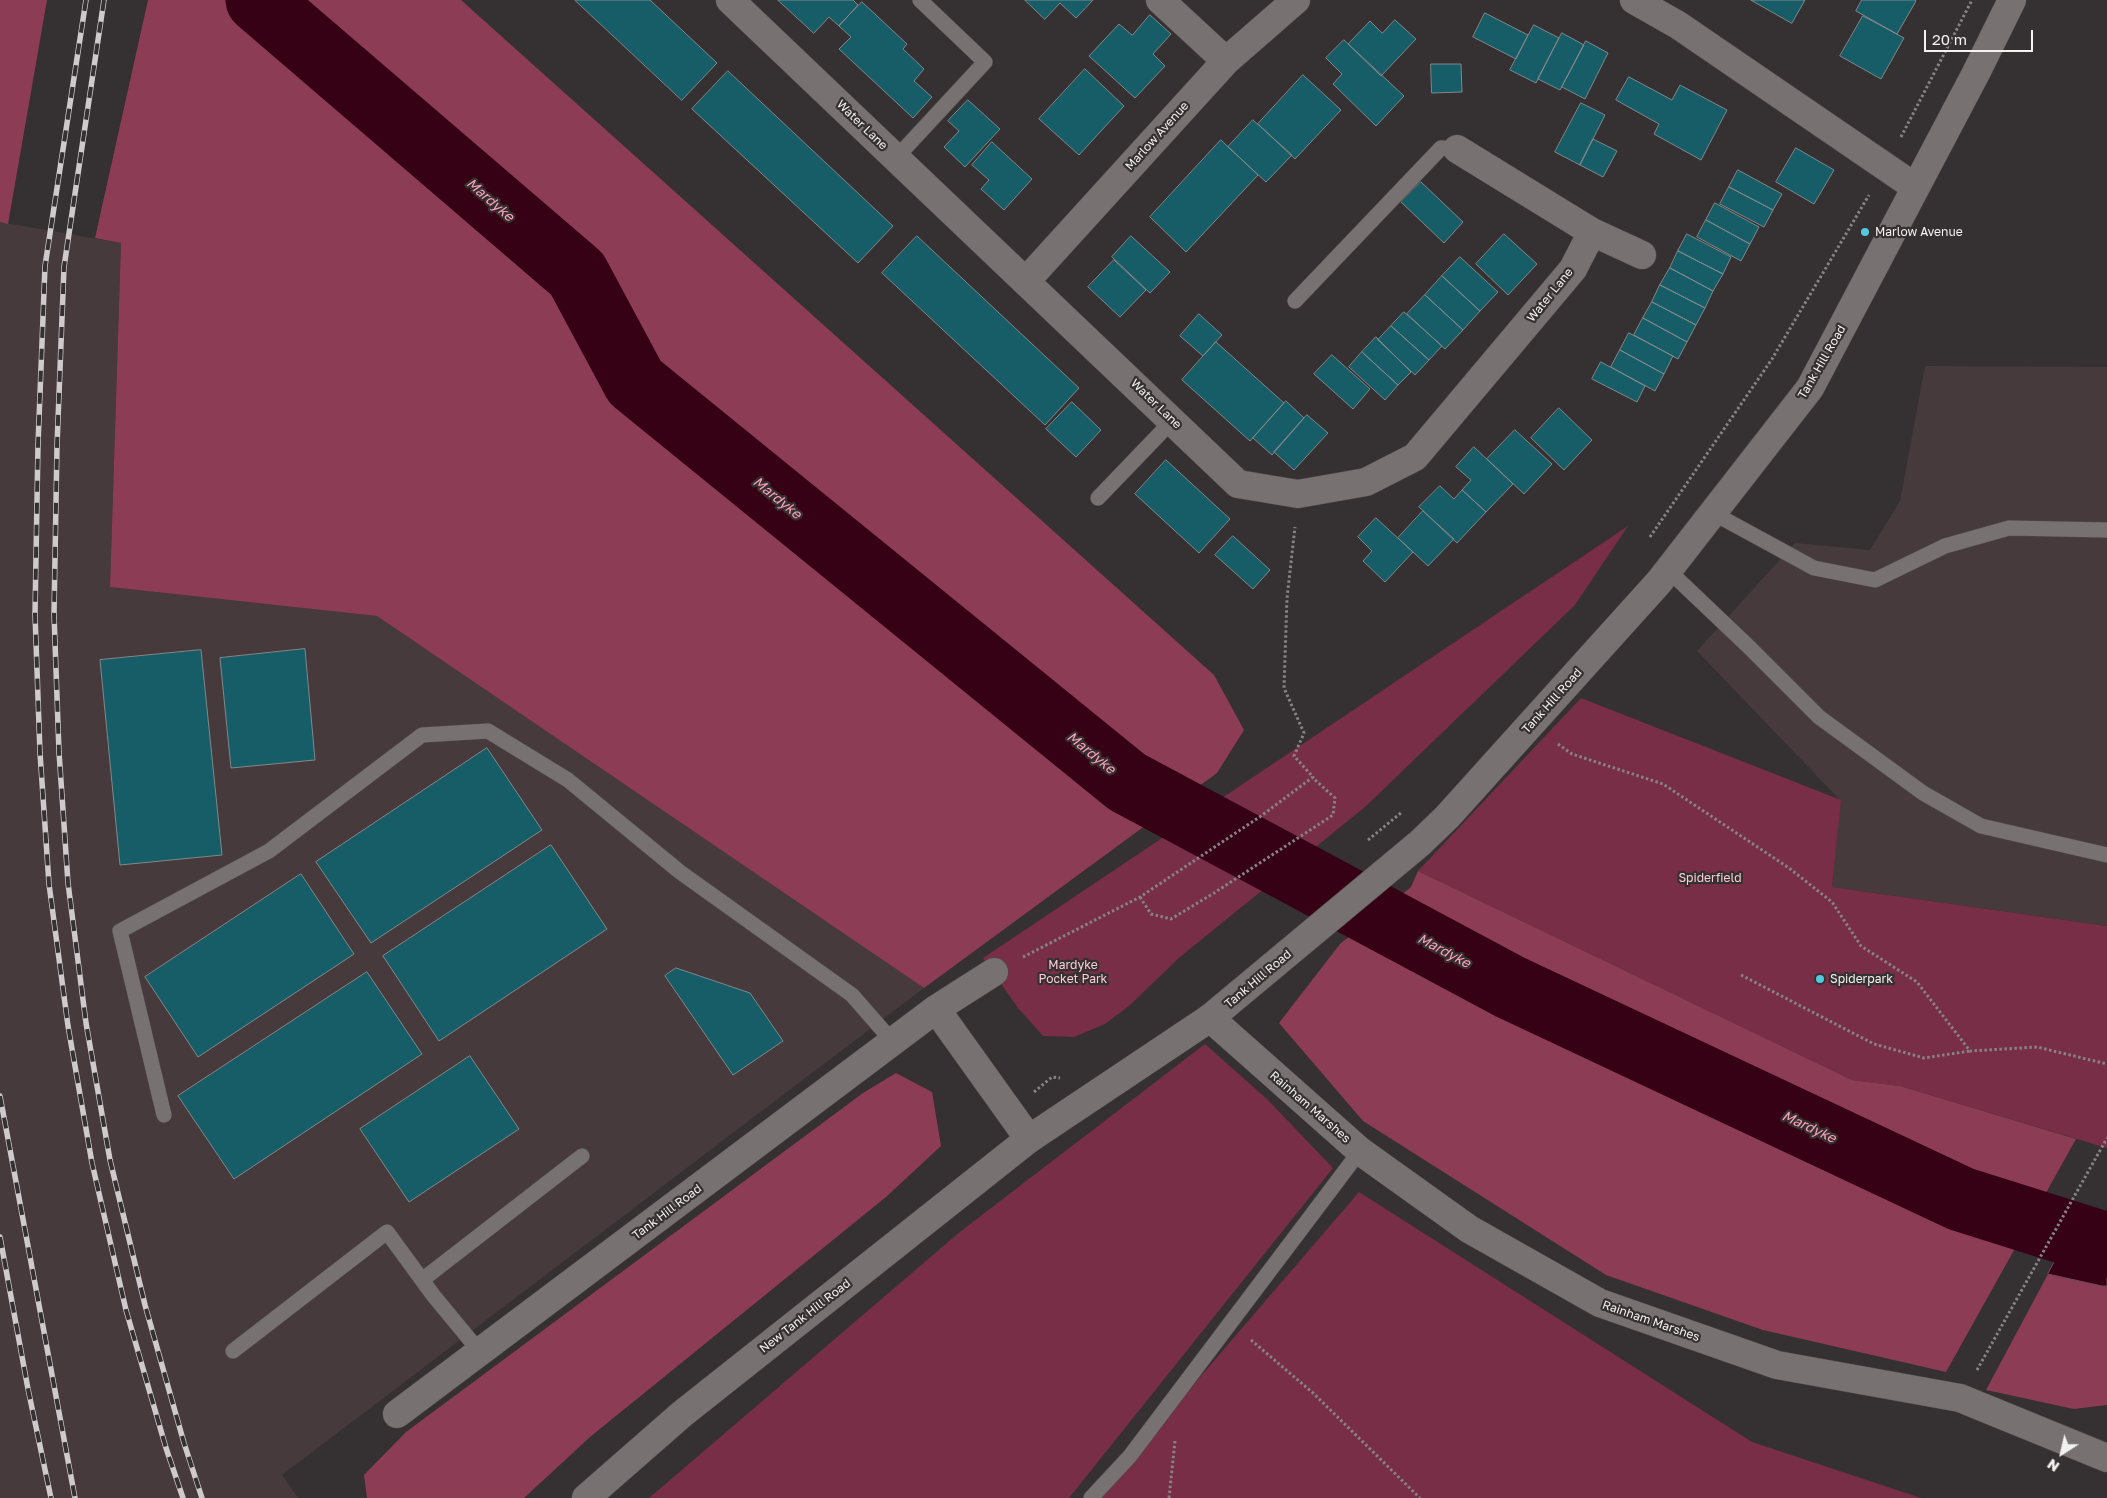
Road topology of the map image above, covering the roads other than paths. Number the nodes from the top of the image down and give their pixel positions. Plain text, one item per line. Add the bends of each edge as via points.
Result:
1 (730, 0) edge
2 (920, 0) edge
3 (1160, 0) edge
4 (1296, 0) edge
5 (1634, 0) edge
6 (2012, 0) edge
7 (1226, 61) junction
8 (1457, 149) joint
9 (896, 158) junction
10 (1915, 187) junction
11 (1592, 232) junction
12 (1642, 256) dead end
13 (1026, 281) junction
14 (1295, 301) dead end
15 (1173, 420) junction
16 (1098, 498) dead end
17 (1713, 513) junction
18 (2107, 530) edge
19 (1668, 570) junction
20 (2107, 855) edge
21 (994, 972) road end
22 (936, 1009) junction
23 (1210, 1018) junction
24 (893, 1042) junction
25 (164, 1115) dead end
26 (1029, 1139) junction
27 (1360, 1151) junction
28 (582, 1156) dead end
29 (422, 1280) junction
30 (233, 1351) dead end
31 (480, 1352) junction
32 (397, 1414) dead end
33 (2107, 1458) edge
34 (586, 1498) edge
35 (1091, 1498) edge

1 - 9 street, Water Lane
2 - 9 lane via 985,62
3 - 7 street
4 - 7 street, Marlow Avenue
5 - 10 street via 1678,25
6 - 10 street, Tank Hill Road
7 - 13 street, Marlow Avenue
8 - 11 street
8 - 14 lane via 1441,148
9 - 13 street, Water Lane
10 - 17 street, Tank Hill Road via 1810,388
11 - 12 street
11 - 15 street, Water Lane via 1573,269 1414,457 1366,482 1298,494 1238,484
13 - 15 street, Water Lane
15 - 16 lane
17 - 18 lane via 1814,568 1874,580 1945,546 2009,528
17 - 19 street, Tank Hill Road
19 - 20 lane via 1819,717 1923,793 1981,826
19 - 23 street, Tank Hill Road via 1447,817
21 - 22 street, Tank Hill Road
22 - 24 street, Tank Hill Road
22 - 26 street
23 - 26 street, Tank Hill Road
23 - 27 street, Rainham Marshes
24 - 25 lane via 852,995 680,872 568,780 488,731 422,735 269,851 120,931
24 - 31 street, Tank Hill Road
26 - 34 street, New Tank Hill Road via 682,1414
27 - 33 street, Rainham Marshes via 1469,1229 1600,1303 1777,1364 1960,1398
27 - 35 lane via 1130,1456
28 - 29 lane
29 - 30 lane via 387,1232
29 - 31 lane
31 - 32 street, Tank Hill Road

